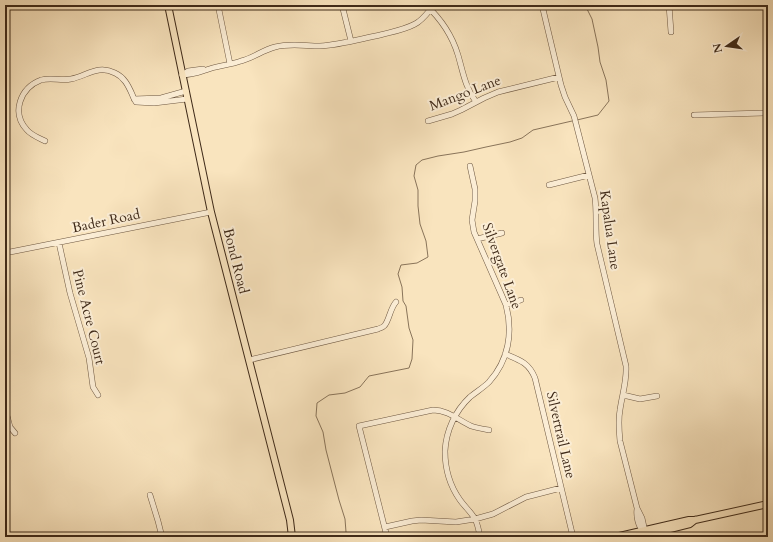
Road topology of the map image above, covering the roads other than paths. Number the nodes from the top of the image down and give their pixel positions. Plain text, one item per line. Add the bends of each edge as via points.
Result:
1 (168, 5) edge
2 (218, 5) edge
3 (342, 5) edge
4 (426, 5) edge
5 (542, 5) edge
6 (669, 5) edge
7 (432, 7) edge
8 (671, 32) dead end
9 (351, 41) junction
10 (230, 64) junction
11 (182, 75) junction
12 (559, 77) junction
13 (186, 91) junction
14 (134, 99) junction
15 (187, 99) junction
16 (476, 102) junction
17 (768, 113) edge
18 (694, 115) dead end
19 (428, 121) dead end
20 (45, 141) dead end
21 (470, 166) dead end
22 (589, 175) junction
23 (549, 186) dead end
24 (211, 212) junction
25 (502, 233) dead end
26 (477, 239) junction
27 (59, 243) junction
28 (5, 253) edge
29 (521, 300) dead end
30 (396, 302) dead end
31 (506, 305) junction
32 (505, 354) junction
33 (249, 360) junction
34 (98, 395) dead end
35 (623, 395) junction
36 (657, 396) dead end
37 (5, 408) edge
38 (455, 417) junction
39 (489, 430) dead end
40 (15, 433) dead end
41 (561, 488) junction
42 (150, 495) dead end
43 (768, 504) edge
44 (475, 519) junction
45 (290, 520) junction
46 (385, 527) junction
47 (642, 535) edge
48 (162, 537) edge
49 (292, 537) edge
50 (296, 537) edge
51 (387, 537) edge
52 (480, 537) edge
53 (573, 537) edge
54 (615, 537) edge

1 - 11 main road, Bond Road
2 - 10 street
3 - 9 street
4 - 7 street
5 - 12 street, Kapalua Lane
6 - 8 street
7 - 9 street via 421,20 409,27
7 - 16 street via 453,40 466,86
9 - 10 street via 328,45 284,45
10 - 11 street
11 - 13 main road, Bond Road
12 - 16 street, Mango Lane via 498,92
12 - 22 street, Kapalua Lane via 562,91 574,116
13 - 14 street via 153,99
13 - 15 main road, Bond Road
14 - 15 street via 139,103 154,104
14 - 20 street via 125,81 106,70 96,70 70,79 47,79 35,83 22,95 18,110 24,127
15 - 24 main road, Bond Road
16 - 19 street, Mango Lane via 452,114
17 - 18 street
21 - 26 street, Silvergate Lane via 475,195 472,220
22 - 23 street
22 - 35 street, Kapalua Lane via 595,198 597,244 626,366
24 - 27 street, Bader Road
24 - 33 main road, Bond Road
25 - 26 street
26 - 31 street, Silvergate Lane
27 - 28 street, Bader Road
27 - 34 street, Pine Acre Court via 89,358 93,387
29 - 31 street
30 - 33 street via 387,322 378,329
31 - 32 street, Silvergate Lane via 510,331
32 - 38 street, Silvergate Lane via 493,377 464,404
32 - 41 street, Silvertrail Lane via 526,364 535,378
33 - 45 main road, Bond Road
35 - 36 street via 640,399
35 - 47 street, Kapalua Lane via 619,419 620,441
37 - 40 street via 8,421
38 - 39 street via 477,428
38 - 44 street, Silvergate Lane via 446,443 446,468 455,492
38 - 46 street via 443,411 429,410 359,426
41 - 44 street via 526,497 493,514
41 - 53 street, Silvertrail Lane
42 - 48 street
43 - 47 main road via 690,520
44 - 46 street via 456,522 421,520
44 - 52 street, Silvergate Lane
45 - 49 main road, Bond Road
45 - 50 main road, Bond Road
46 - 51 street
47 - 54 main road

